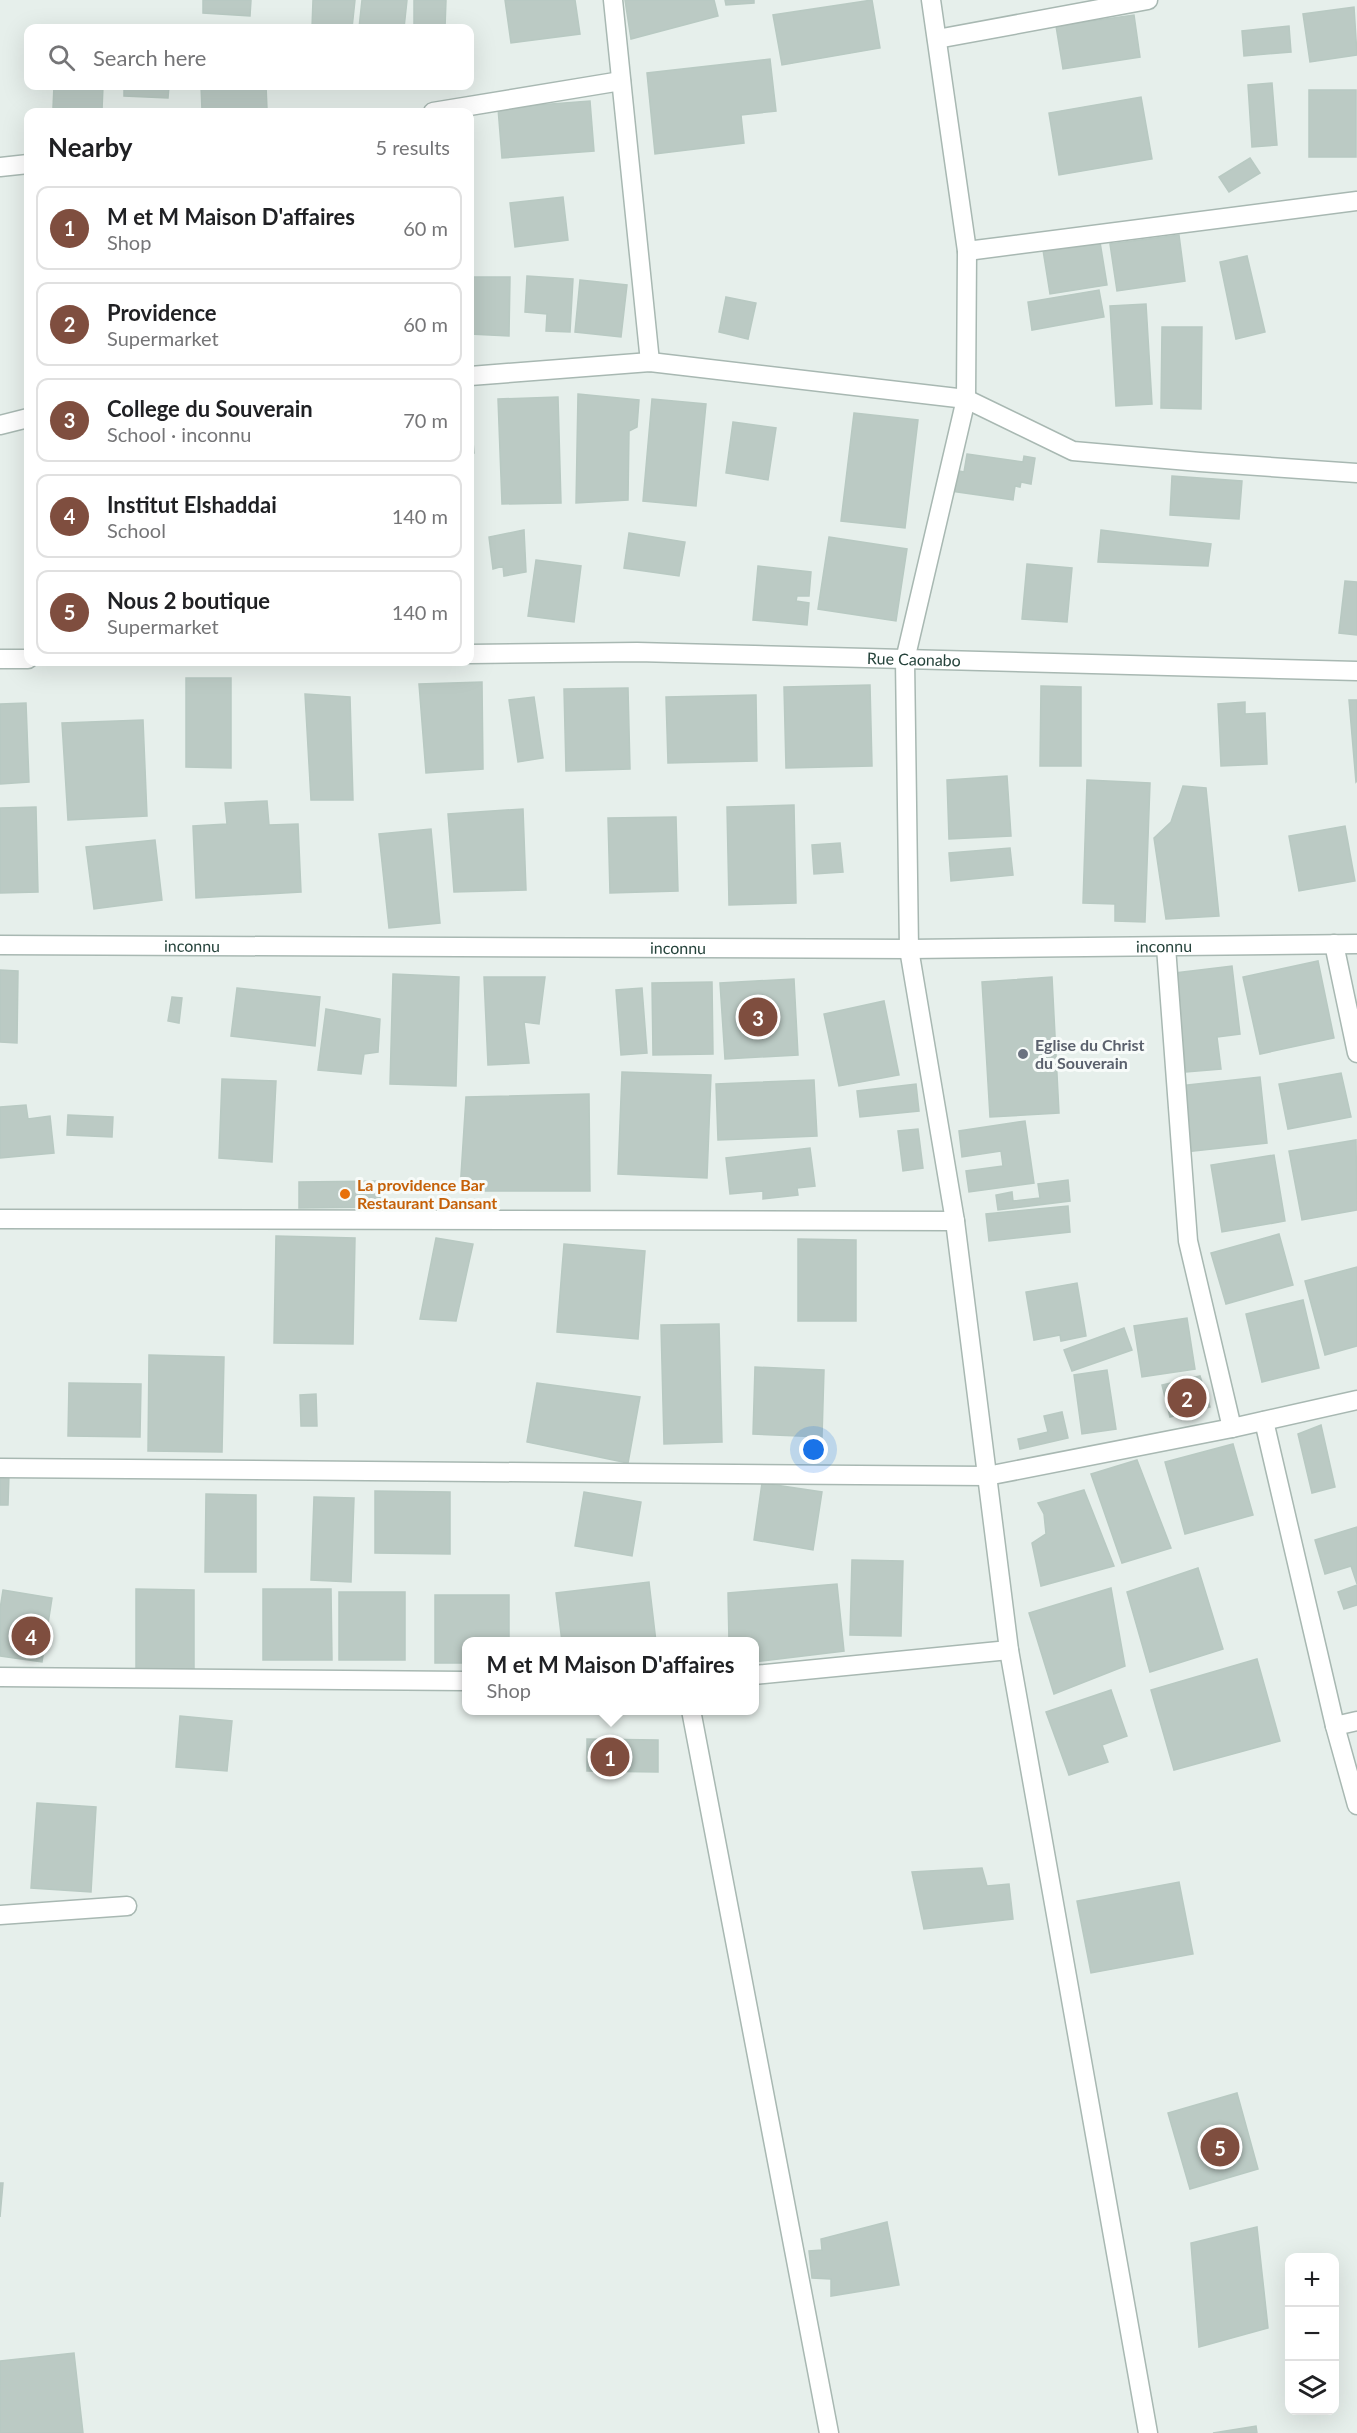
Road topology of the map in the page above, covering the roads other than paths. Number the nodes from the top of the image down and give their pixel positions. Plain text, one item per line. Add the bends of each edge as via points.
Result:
1 (613, 0) edge
2 (931, 0) edge
3 (1148, 0) edge
4 (937, 39) junction
5 (621, 81) junction
6 (457, 108) edge
7 (24, 164) edge
8 (0, 167) edge
9 (1357, 201) edge
10 (966, 251) junction
11 (650, 362) junction
12 (474, 376) edge
13 (966, 399) junction
14 (24, 419) edge
15 (0, 425) edge
16 (1357, 473) edge
17 (474, 654) edge
18 (0, 659) edge
19 (24, 659) edge
20 (904, 660) junction
21 (1357, 671) edge
22 (1334, 944) junction
23 (1357, 944) edge
24 (0, 945) edge
25 (1166, 947) junction
26 (909, 949) junction
27 (1357, 1053) edge
28 (0, 1219) edge
29 (955, 1221) junction
30 (1357, 1400) edge
31 (1264, 1421) junction
32 (1232, 1428) junction
33 (0, 1468) edge
34 (987, 1476) junction
35 (1009, 1650) junction
36 (759, 1675) edge
37 (0, 1677) edge
38 (462, 1681) edge
39 (692, 1715) edge
40 (1357, 1721) edge
41 (1335, 1726) junction
42 (1357, 1805) edge
43 (128, 1906) dead end
44 (0, 1915) edge
45 (829, 2433) edge
46 (1148, 2433) edge

1 - 5 street
2 - 4 street
3 - 4 street
4 - 10 street
5 - 6 street
5 - 11 street
7 - 8 street
9 - 10 street
10 - 13 street
11 - 12 street
11 - 13 street
13 - 16 street via 1074,451
13 - 20 street
14 - 15 street
17 - 20 street, Rue Caonabo via 637,652
18 - 19 street
20 - 21 street, Rue Caonabo
20 - 26 street
22 - 23 street, inconnu
22 - 25 street, inconnu
22 - 27 street
24 - 26 street, inconnu
25 - 26 street, inconnu
25 - 32 street via 1188,1241
26 - 29 street
28 - 29 street
29 - 34 street
30 - 31 street
31 - 32 street
31 - 41 street
32 - 34 street
33 - 34 street
34 - 35 street
35 - 36 street
35 - 46 street
37 - 38 street
39 - 45 street
40 - 41 street
41 - 42 street
43 - 44 street

